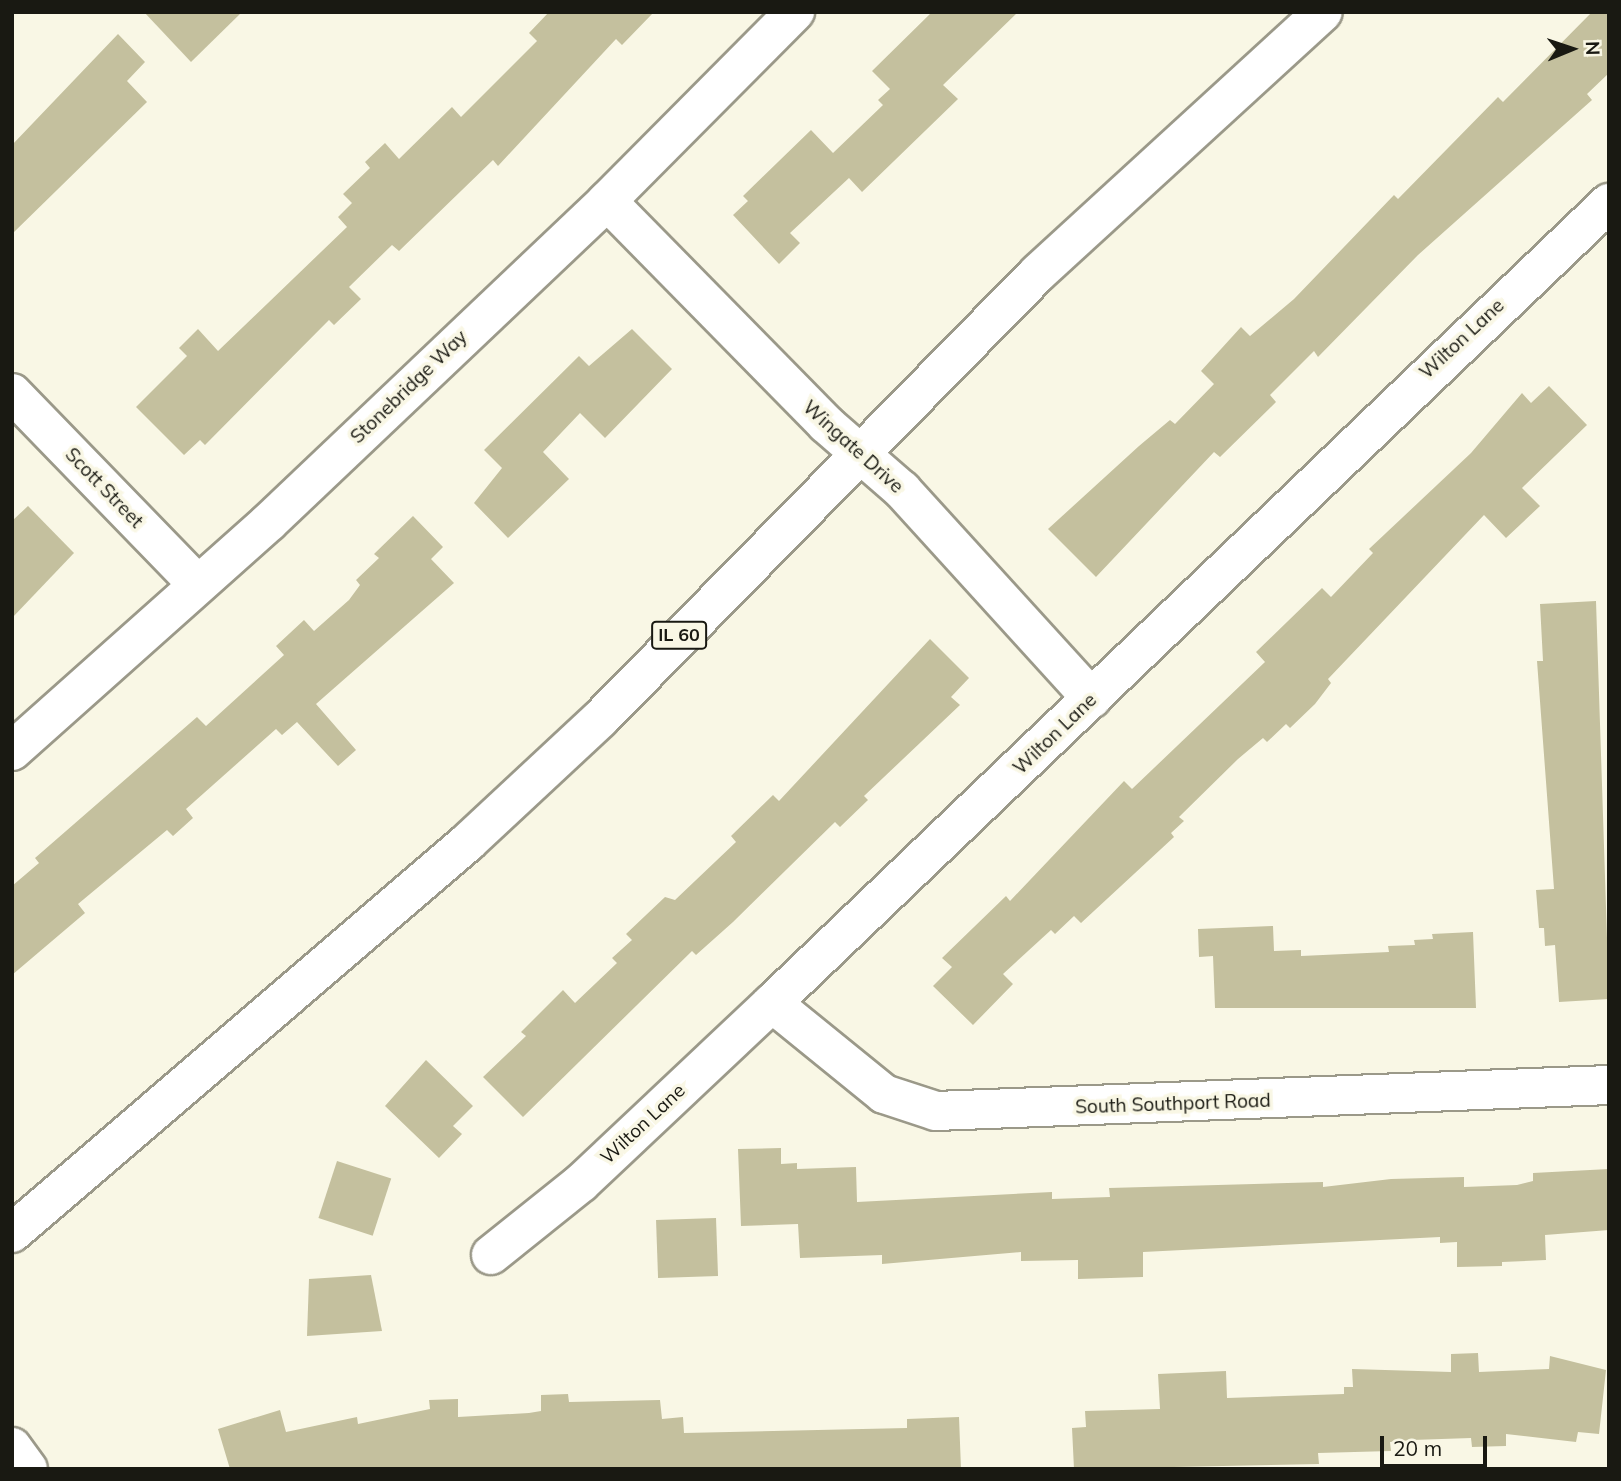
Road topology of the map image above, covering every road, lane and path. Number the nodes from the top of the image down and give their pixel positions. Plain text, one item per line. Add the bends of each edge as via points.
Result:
1 (795, 12) edge
2 (1323, 12) edge
3 (607, 201) junction
4 (1605, 213) edge
5 (12, 393) edge
6 (863, 456) junction
7 (196, 583) junction
8 (1092, 699) junction
9 (12, 751) edge
10 (772, 1003) junction
11 (1609, 1086) edge
12 (12, 1233) edge
13 (491, 1255) dead end
14 (12, 1447) edge
15 (28, 1469) edge

1 - 3 street, Stonebridge Way
2 - 6 street, IL 60 via 1038,273
3 - 6 street, Wingate Drive
3 - 7 street, Stonebridge Way via 269,522
4 - 8 street, Wilton Lane
5 - 7 street, Scott Street
6 - 8 street, Wingate Drive via 902,489
6 - 12 street, IL 60 via 600,719 468,842
7 - 9 street, Stonebridge Way
8 - 10 street, Wilton Lane
10 - 11 street, South Southport Road via 884,1094 936,1111
10 - 13 street, Wilton Lane via 580,1183
14 - 15 street

